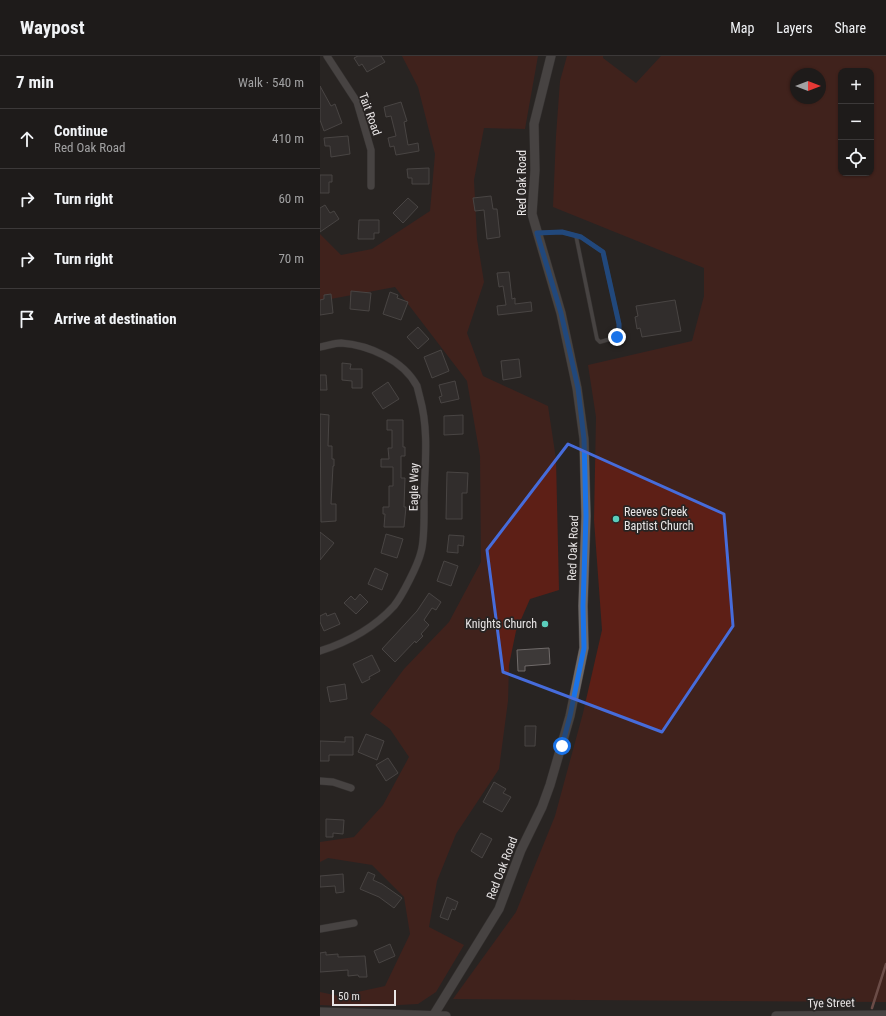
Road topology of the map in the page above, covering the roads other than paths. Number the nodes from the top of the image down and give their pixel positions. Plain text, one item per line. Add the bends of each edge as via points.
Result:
1 (328, 56) edge
2 (551, 56) edge
3 (371, 186) dead end
4 (537, 233) junction
5 (576, 236) junction
6 (320, 347) edge
7 (320, 651) edge
8 (320, 781) edge
9 (351, 788) dead end
10 (354, 923) dead end
11 (320, 929) edge
12 (320, 1012) edge
13 (886, 1015) edge
14 (433, 1016) edge
15 (446, 1016) edge
16 (776, 1016) edge

1 - 3 street, Tait Road via 357,102 371,150
2 - 4 street, Red Oak Road via 534,124 535,170 532,214
4 - 5 lane via 562,232
4 - 14 street, Red Oak Road via 561,313 578,388 584,439 584,648 570,716 542,807 521,850 499,909
5 - 5 lane via 597,339 600,342 617,337 619,324 603,252
6 - 7 street, Eagle Way via 339,343 362,346 384,354 406,372 417,387 424,412 425,436 422,551 414,570 394,605 377,622 339,645
8 - 9 street
10 - 11 street
12 - 14 street
13 - 16 street, Tye Street
14 - 15 street

